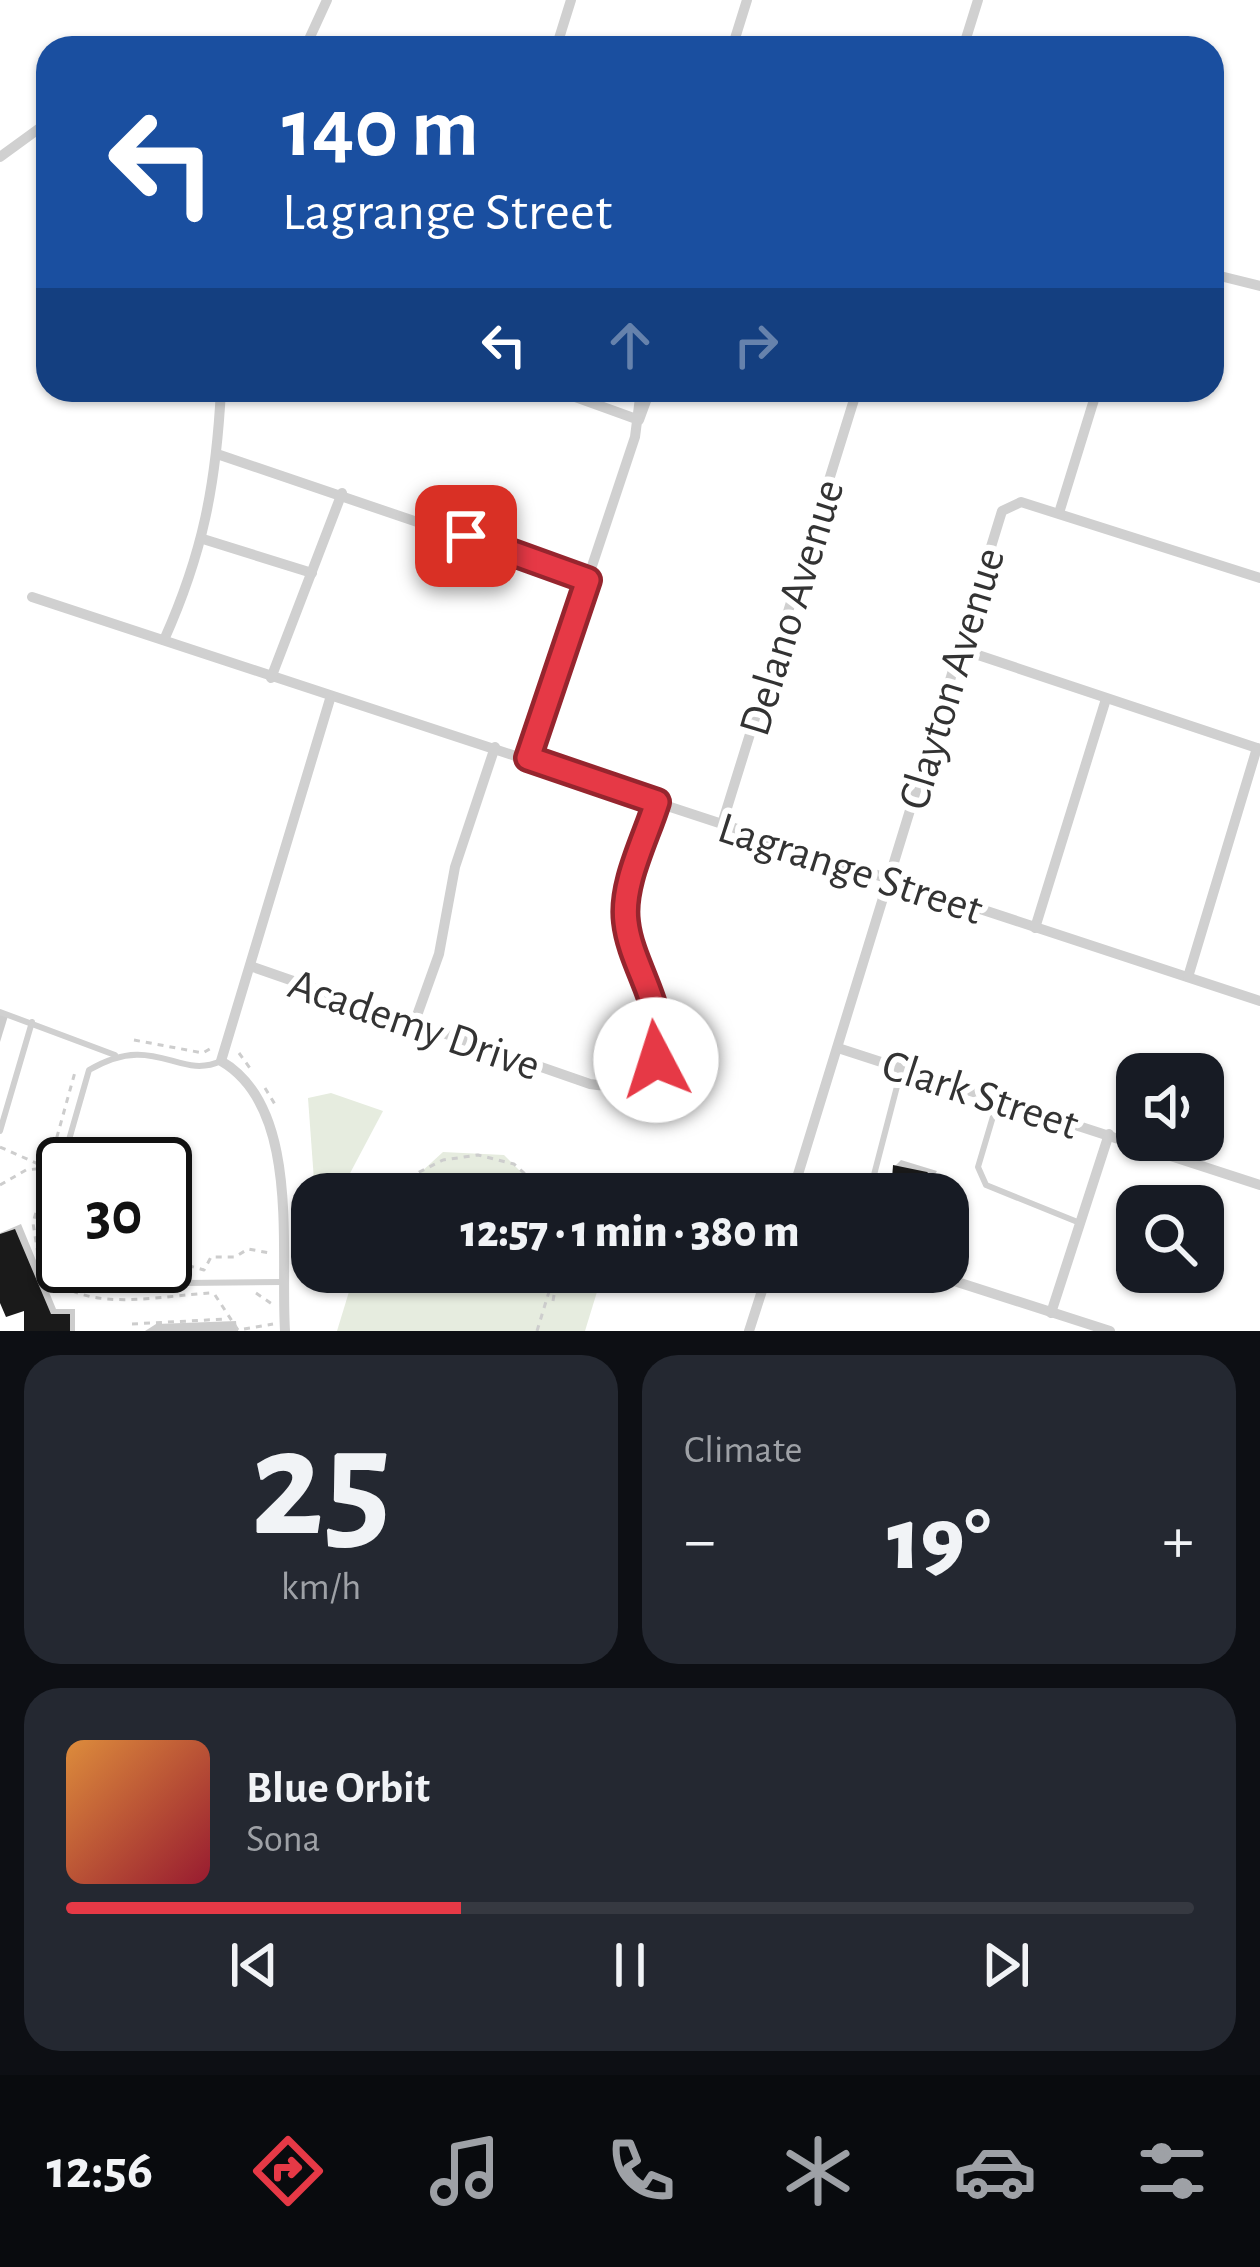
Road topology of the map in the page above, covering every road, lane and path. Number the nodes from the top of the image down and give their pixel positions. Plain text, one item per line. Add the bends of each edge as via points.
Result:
1 (327, 0) edge
2 (571, 0) edge
3 (747, 0) edge
4 (978, 0) edge
5 (310, 36) edge
6 (560, 36) edge
7 (736, 36) edge
8 (967, 36) edge
9 (36, 131) edge
10 (0, 158) edge
11 (1224, 277) edge
12 (1260, 286) edge
13 (220, 402) edge
14 (589, 402) edge
15 (640, 402) edge
16 (646, 402) edge
17 (853, 402) edge
18 (1093, 402) edge
19 (639, 420) junction
20 (218, 454) junction
21 (341, 493) junction
22 (1059, 513) junction
23 (203, 538) junction
24 (312, 573) junction
25 (1260, 578) edge
26 (588, 580) junction
27 (32, 596) dead end
28 (164, 640) junction
29 (957, 648) junction
30 (271, 678) junction
31 (330, 699) junction
32 (1106, 699) junction
33 (496, 747) junction
34 (1258, 748) edge
35 (528, 758) junction
36 (657, 802) junction
37 (722, 824) junction
38 (888, 880) junction
39 (1035, 928) junction
40 (253, 967) junction
41 (1188, 977) junction
42 (1260, 1001) edge
43 (0, 1012) edge
44 (415, 1021) junction
45 (32, 1022) junction
46 (134, 1040) dead end
47 (215, 1044) dead end
48 (838, 1048) junction
49 (115, 1055) junction
50 (221, 1061) junction
51 (902, 1067) junction
52 (75, 1072) dead end
53 (998, 1099) junction
54 (0, 1131) edge
55 (1109, 1135) junction
56 (55, 1137) edge
57 (0, 1147) edge
58 (36, 1159) edge
59 (36, 1169) edge
60 (422, 1173) edge
61 (525, 1173) edge
62 (799, 1173) edge
63 (874, 1173) edge
64 (0, 1185) edge
65 (1260, 1185) edge
66 (1080, 1223) junction
67 (282, 1256) junction
68 (192, 1267) edge
69 (283, 1282) junction
70 (969, 1286) edge
71 (81, 1293) edge
72 (239, 1293) dead end
73 (550, 1293) edge
74 (552, 1293) edge
75 (761, 1293) edge
76 (550, 1303) dead end
77 (1051, 1313) junction
78 (228, 1318) junction
79 (132, 1324) dead end
80 (285, 1331) edge
81 (537, 1331) edge
82 (749, 1331) edge
83 (1110, 1331) edge

1 - 5 street
2 - 6 street
3 - 7 street
4 - 8 street
9 - 10 street
11 - 12 street
13 - 20 street
14 - 19 street
15 - 19 street
16 - 19 street
17 - 37 street, Delano Avenue
18 - 22 street, Clayton Avenue
19 - 26 street
20 - 21 street
20 - 23 street
21 - 24 street
21 - 26 street
22 - 25 street
22 - 29 street, Clayton Avenue via 1022,502 1006,508
23 - 24 street
23 - 28 street
24 - 30 street
26 - 35 street
27 - 28 street, Lagrange Street
28 - 30 street, Lagrange Street
29 - 32 street
29 - 38 street, Clayton Avenue
30 - 31 street, Lagrange Street
31 - 33 street, Lagrange Street
31 - 40 street
32 - 34 street
32 - 39 street
33 - 35 street, Lagrange Street
33 - 44 street
34 - 41 street
35 - 36 street, Lagrange Street
36 - 37 street, Lagrange Street
36 - 44 street, Academy Drive via 625,920 659,1028 661,1044 646,1074 612,1088 590,1084
37 - 38 street, Lagrange Street
38 - 39 street, Lagrange Street
38 - 48 street, Clayton Avenue
39 - 41 street, Lagrange Street
40 - 44 street, Academy Drive
40 - 50 street
41 - 42 street, Lagrange Street
43 - 45 lane
45 - 49 lane
45 - 54 lane
46 - 47 path via 203,1053
48 - 51 street, Clark Street
48 - 62 street, Clayton Avenue
49 - 50 lane via 137,1051 208,1067
49 - 69 lane via 89,1070 46,1220 58,1269 88,1285
50 - 67 street via 245,1076 274,1127
51 - 53 street, Clark Street
51 - 63 lane
52 - 56 path
53 - 55 street, Clark Street
53 - 66 lane via 978,1167 986,1185
55 - 65 street, Clark Street
55 - 66 street
57 - 58 path
59 - 64 path
60 - 61 path via 442,1160 478,1155
66 - 77 street
67 - 68 path via 248,1249 211,1257 204,1270
67 - 69 street
69 - 80 street
70 - 77 street
71 - 78 path via 218,1293
72 - 78 path via 263,1294 275,1310 272,1328 238,1330
73 - 81 path
74 - 76 path
75 - 82 street
77 - 83 street
78 - 79 path

